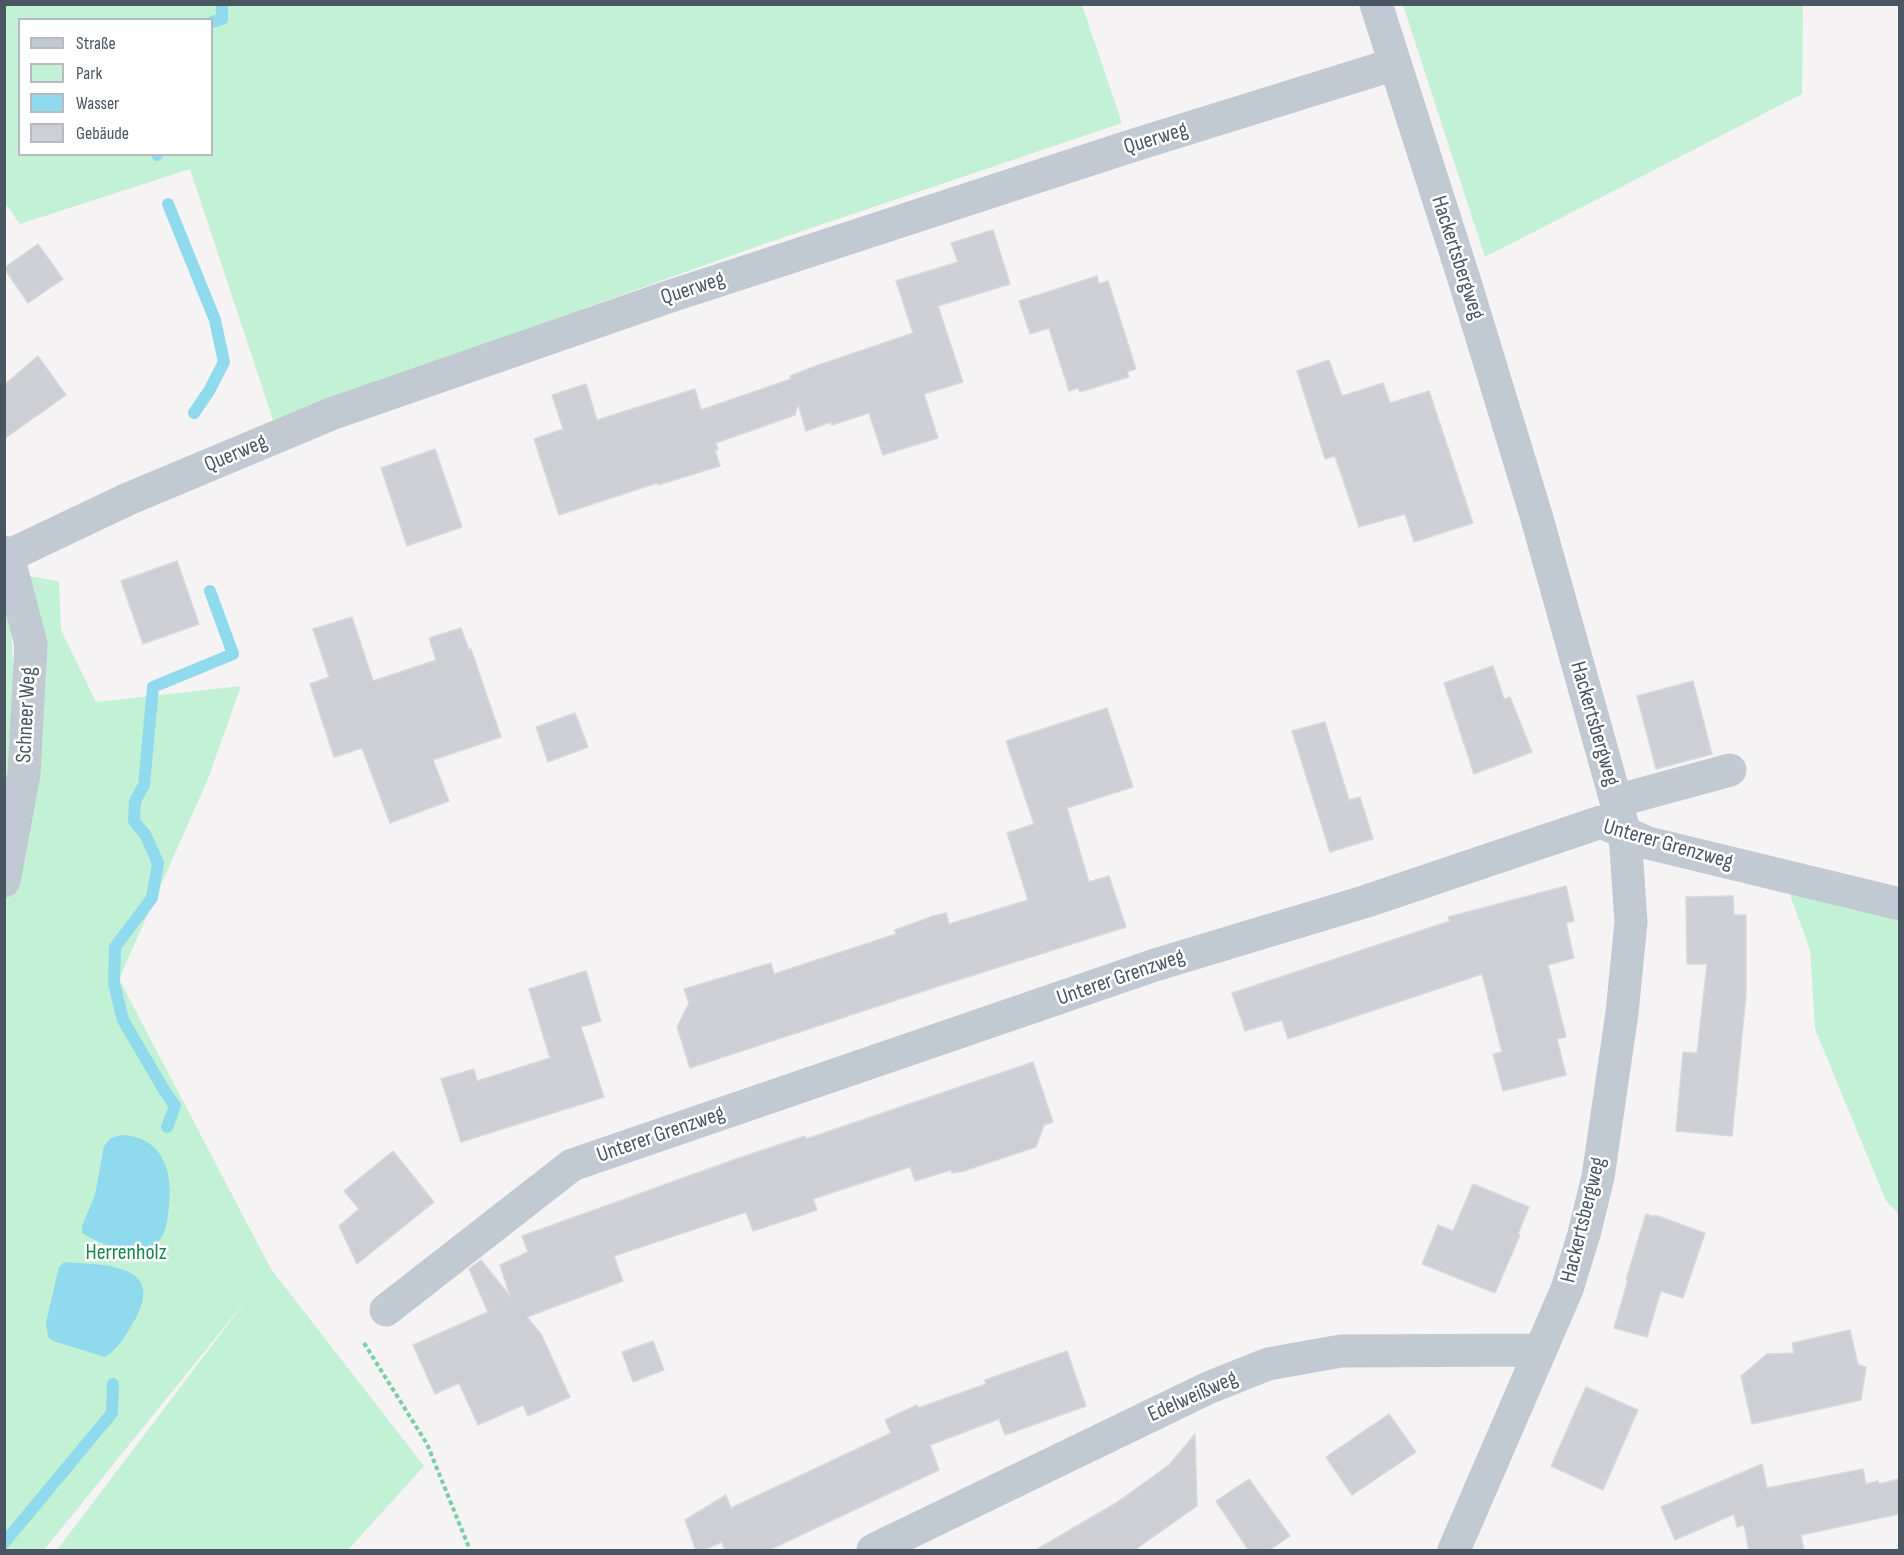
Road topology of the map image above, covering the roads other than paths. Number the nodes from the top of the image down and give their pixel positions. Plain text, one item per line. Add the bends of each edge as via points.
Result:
1 (1376, 4) edge
2 (1395, 64) junction
3 (6, 554) edge
4 (1730, 770) dead end
5 (1616, 801) junction
6 (1625, 834) junction
7 (4, 881) edge
8 (1899, 904) edge
9 (386, 1310) road end
10 (1540, 1350) junction
11 (873, 1551) edge
12 (1454, 1551) edge

1 - 2 street, Hackertsbergweg
2 - 3 street, Querweg via 679,293 331,414
2 - 5 street, Hackertsbergweg via 1536,515
3 - 7 street, Schneer Weg via 31,644 24,774
4 - 5 street
5 - 6 street, Hackertsbergweg
6 - 8 street, Unterer Grenzweg via 1648,843
6 - 9 street, Unterer Grenzweg via 1601,822 1367,901 1155,965 572,1165
6 - 10 street, Hackertsbergweg via 1631,922 1599,1166 1567,1288
10 - 11 street, Edelweißweg via 1341,1351 1268,1364 1208,1388
10 - 12 street, Hackertsbergweg

